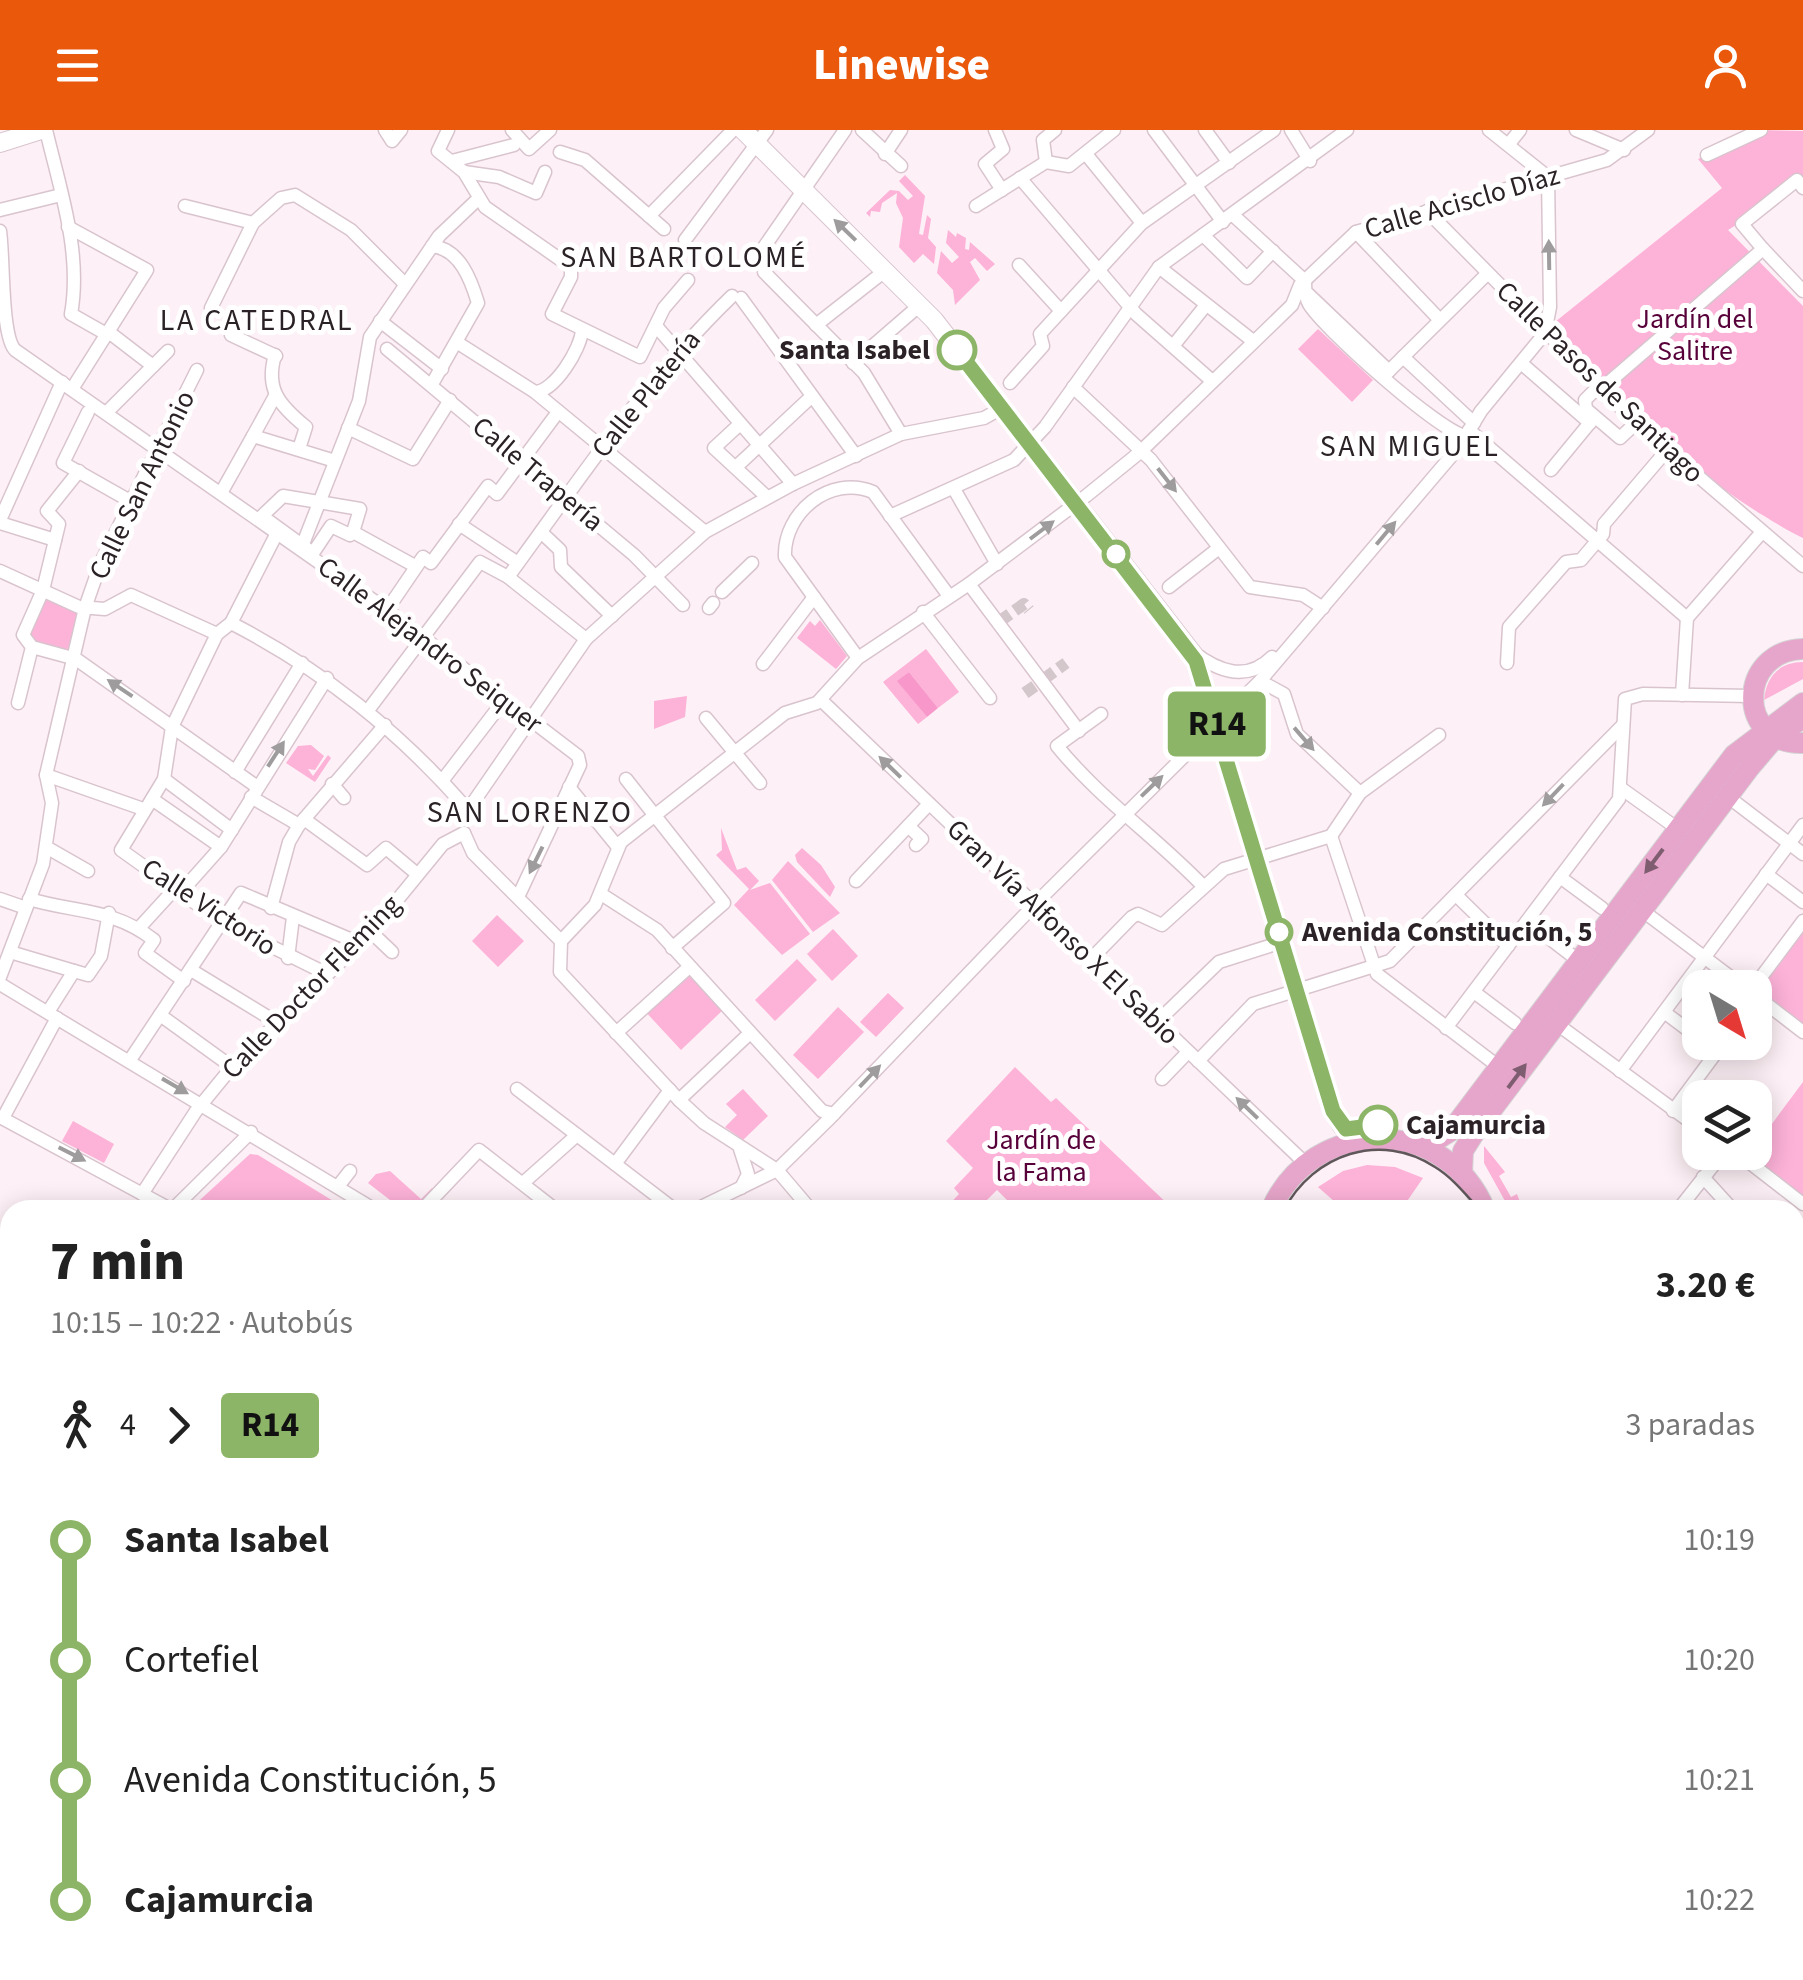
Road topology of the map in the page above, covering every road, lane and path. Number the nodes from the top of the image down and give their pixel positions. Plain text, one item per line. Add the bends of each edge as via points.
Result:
1 (44, 130) edge
2 (448, 130) edge
3 (550, 130) edge
4 (844, 130) edge
5 (862, 130) edge
6 (901, 130) edge
7 (995, 130) edge
8 (1055, 130) edge
9 (1114, 130) edge
10 (1154, 130) edge
11 (1205, 130) edge
12 (1274, 130) edge
13 (1291, 130) edge
14 (1347, 130) edge
15 (1489, 130) edge
16 (1520, 130) edge
17 (1576, 130) edge
18 (1648, 130) edge
19 (1761, 130) edge
20 (746, 133) edge
21 (515, 139) edge
22 (0, 143) edge
23 (1508, 145) junction
24 (1624, 150) junction
25 (560, 152) dead end
26 (885, 154) junction
27 (1086, 154) junction
28 (1708, 154) dead end
29 (452, 161) junction
30 (1310, 161) junction
31 (1046, 162) junction
32 (1229, 163) junction
33 (901, 166) dead end
34 (464, 172) junction
35 (546, 172) dead end
36 (1548, 177) junction
37 (1020, 178) junction
38 (1196, 187) junction
39 (1803, 188) edge
40 (804, 190) junction
41 (1002, 190) junction
42 (61, 195) junction
43 (479, 198) junction
44 (185, 206) dead end
45 (976, 206) dead end
46 (0, 210) edge
47 (1427, 211) junction
48 (649, 216) junction
49 (1228, 218) junction
50 (1142, 222) junction
51 (252, 224) junction
52 (68, 227) junction
53 (0, 230) edge
54 (664, 230) dead end
55 (1356, 232) junction
56 (1203, 236) junction
57 (684, 240) dead end
58 (432, 246) junction
59 (1763, 249) junction
60 (1273, 252) junction
61 (2, 255) edge
62 (1019, 265) dead end
63 (1159, 266) junction
64 (1099, 268) junction
65 (886, 270) junction
66 (1486, 274) junction
67 (688, 280) dead end
68 (405, 284) junction
69 (1305, 286) junction
70 (1803, 291) edge
71 (1128, 304) junction
72 (920, 305) junction
73 (1206, 305) junction
74 (1550, 307) junction
75 (211, 308) dead end
76 (1061, 311) junction
77 (2, 316) edge
78 (1529, 316) junction
79 (1439, 319) junction
80 (380, 321) junction
81 (656, 326) junction
82 (816, 326) junction
83 (582, 330) junction
84 (1545, 333) junction
85 (109, 334) junction
86 (231, 335) dead end
87 (1252, 341) junction
88 (458, 344) junction
89 (1173, 346) junction
90 (388, 349) dead end
91 (677, 349) junction
92 (168, 351) dead end
93 (642, 354) junction
94 (1403, 358) junction
95 (1520, 363) junction
96 (853, 364) junction
97 (153, 366) junction
98 (664, 367) junction
99 (442, 368) junction
100 (197, 370) dead end
101 (1386, 374) junction
102 (1211, 380) junction
103 (1010, 382) dead end
104 (432, 384) junction
105 (67, 386) junction
106 (1073, 387) junction
107 (1600, 388) junction
108 (534, 392) junction
109 (275, 396) junction
110 (811, 397) junction
111 (450, 400) junction
112 (1002, 408) junction
113 (88, 412) dead end
114 (558, 412) junction
115 (106, 414) junction
116 (1592, 420) junction
117 (1636, 423) junction
118 (740, 424) junction
119 (348, 428) junction
120 (1469, 430) junction
121 (901, 434) junction
122 (253, 436) junction
123 (1030, 443) junction
124 (760, 444) junction
125 (601, 447) junction
126 (299, 449) junction
127 (158, 450) junction
128 (1667, 450) junction
129 (1139, 453) junction
130 (856, 456) junction
131 (522, 460) junction
132 (336, 461) junction
133 (736, 467) junction
134 (1551, 470) dead end
135 (79, 471) junction
136 (0, 474) edge
137 (17, 480) junction
138 (793, 484) junction
139 (954, 489) junction
140 (220, 493) junction
141 (566, 496) junction
142 (767, 497) junction
143 (130, 501) junction
144 (1076, 503) junction
145 (321, 504) junction
146 (890, 516) junction
147 (0, 522) edge
148 (459, 524) junction
149 (352, 532) junction
150 (541, 532) junction
151 (705, 532) junction
152 (1762, 532) junction
153 (277, 533) junction
154 (55, 540) junction
155 (1597, 541) junction
156 (1781, 546) junction
157 (302, 548) junction
158 (1219, 548) junction
159 (1803, 558) edge
160 (752, 563) dead end
161 (518, 564) junction
162 (997, 564) junction
163 (415, 566) junction
164 (1803, 566) edge
165 (0, 571) edge
166 (656, 575) junction
167 (508, 577) junction
168 (969, 584) junction
169 (1169, 587) dead end
170 (43, 590) junction
171 (949, 596) junction
172 (814, 598) junction
173 (714, 601) dead end
174 (390, 604) dead end
175 (683, 605) dead end
176 (1320, 606) junction
177 (85, 608) junction
178 (923, 612) junction
179 (612, 616) junction
180 (1687, 618) junction
181 (231, 623) junction
182 (217, 634) junction
183 (426, 639) junction
184 (586, 640) junction
185 (32, 648) junction
186 (1803, 650) edge
187 (1191, 651) junction
188 (858, 658) junction
189 (76, 659) junction
190 (1507, 662) dead end
191 (302, 663) junction
192 (763, 664) dead end
193 (1263, 674) junction
194 (327, 678) junction
195 (1682, 695) junction
196 (1751, 696) junction
197 (990, 698) dead end
198 (505, 700) junction
199 (821, 700) junction
200 (18, 702) dead end
201 (1803, 702) edge
202 (369, 709) junction
203 (1101, 714) dead end
204 (706, 718) dead end
205 (1803, 718) edge
206 (531, 719) junction
207 (174, 724) junction
208 (1217, 724) junction
209 (385, 725) junction
210 (1622, 726) junction
211 (1079, 731) junction
212 (1770, 733) junction
213 (1439, 735) dead end
214 (1803, 743) edge
215 (736, 755) junction
216 (235, 772) junction
217 (46, 774) junction
218 (164, 779) junction
219 (626, 779) dead end
220 (442, 781) junction
221 (760, 783) dead end
222 (332, 784) junction
223 (569, 787) junction
224 (1622, 788) junction
225 (254, 791) junction
226 (1360, 793) junction
227 (1727, 796) junction
228 (344, 798) dead end
229 (147, 804) junction
230 (928, 804) junction
231 (468, 810) junction
232 (1123, 816) junction
233 (655, 817) junction
234 (302, 822) junction
235 (1803, 825) edge
236 (908, 826) junction
237 (1678, 829) junction
238 (232, 830) junction
239 (464, 833) junction
240 (1332, 836) junction
241 (1789, 844) junction
242 (916, 845) dead end
243 (46, 846) junction
244 (617, 846) junction
245 (220, 847) junction
246 (1803, 854) edge
247 (1257, 859) junction
248 (88, 871) dead end
249 (417, 874) junction
250 (1766, 874) junction
251 (1560, 877) junction
252 (856, 881) dead end
253 (1203, 886) junction
254 (182, 892) junction
255 (601, 894) junction
256 (1456, 895) junction
257 (518, 897) junction
258 (0, 898) edge
259 (1803, 902) edge
260 (27, 904) junction
261 (1034, 905) junction
262 (270, 908) junction
263 (1642, 909) junction
264 (109, 913) junction
265 (1607, 913) junction
266 (293, 917) junction
267 (1527, 921) junction
268 (1803, 921) edge
269 (222, 922) junction
270 (139, 928) junction
271 (371, 932) junction
272 (360, 942) junction
273 (562, 942) junction
274 (1282, 942) junction
275 (7, 946) edge
276 (1508, 946) junction
277 (672, 948) junction
278 (392, 952) dead end
279 (1705, 957) junction
280 (288, 958) junction
281 (1091, 959) junction
282 (1579, 960) junction
283 (688, 968) junction
284 (1374, 969) junction
285 (1722, 970) edge
286 (1766, 970) edge
287 (74, 971) junction
288 (325, 974) junction
289 (188, 975) junction
290 (0, 981) edge
291 (1297, 991) junction
292 (1474, 992) junction
293 (1772, 1008) edge
294 (1664, 1012) junction
295 (52, 1015) junction
296 (160, 1015) junction
297 (276, 1022) junction
298 (1157, 1022) junction
299 (1515, 1023) dead end
300 (1556, 1024) junction
301 (1682, 1024) edge
302 (1446, 1028) junction
303 (616, 1032) junction
304 (1803, 1032) edge
305 (750, 1034) junction
306 (1193, 1056) junction
307 (130, 1060) junction
308 (1702, 1060) edge
309 (232, 1067) junction
310 (1499, 1068) junction
311 (1620, 1072) junction
312 (1162, 1079) dead end
313 (517, 1089) dead end
314 (674, 1095) junction
315 (202, 1103) junction
316 (1672, 1112) junction
317 (834, 1114) junction
318 (2, 1118) edge
319 (1682, 1118) edge
320 (251, 1132) junction
321 (577, 1136) junction
322 (1366, 1138) junction
323 (737, 1144) junction
324 (1425, 1147) junction
325 (615, 1164) junction
326 (1305, 1164) junction
327 (777, 1170) junction
328 (1708, 1170) edge
329 (1758, 1170) edge
330 (350, 1171) dead end
331 (1462, 1173) junction
332 (1703, 1177) junction
333 (522, 1184) junction
334 (339, 1185) junction
335 (741, 1188) junction
336 (142, 1194) junction
337 (153, 1200) edge
338 (182, 1200) edge
339 (360, 1200) edge
340 (432, 1200) edge
341 (543, 1200) edge
342 (662, 1200) edge
343 (716, 1200) edge
344 (802, 1200) edge
345 (1276, 1200) edge
346 (1482, 1200) edge
347 (1687, 1200) edge
348 (1724, 1200) edge
349 (1798, 1200) edge

1 - 22 main road
1 - 42 street
2 - 29 street via 438,147
3 - 21 street via 529,149
4 - 40 street
5 - 26 street
6 - 26 street
7 - 41 street via 1002,149 985,164
8 - 31 street via 1043,140
9 - 27 street
10 - 38 street
11 - 32 street
12 - 32 street
13 - 30 street
14 - 30 street
15 - 23 street
16 - 23 street
17 - 24 street
18 - 24 street, Calle Acisclo Díaz
19 - 28 street
20 - 40 main road
20 - 48 street
20 - 57 street
21 - 29 street
23 - 36 street
24 - 36 street, Calle Acisclo Díaz
25 - 48 street via 585,160
26 - 33 street
27 - 31 street via 1069,166
27 - 50 street
29 - 34 street
30 - 49 street
31 - 37 street
32 - 38 street
34 - 35 street via 499,177 536,194
34 - 43 street
36 - 47 street, Calle Acisclo Díaz
74 -> 36 street
37 - 41 street
37 - 64 street
38 - 49 street
38 - 50 street
39 - 59 street via 1797,180 1742,224
65 -> 40 main road
40 - 82 street via 758,268
41 - 45 street
42 - 46 street
42 - 52 street
43 - 58 street
43 - 83 street via 567,264 571,276 552,314
44 - 51 street
47 - 55 street, Calle Acisclo Díaz
47 - 66 street, Calle Pasos de Santiago
48 - 54 street
49 - 56 street
49 - 60 street
50 - 64 street
51 - 68 street via 295,195 351,230
51 - 75 street
52 - 85 street via 70,314
52 - 85 street via 147,270
53 - 61 street
55 - 69 street, Calle Acisclo Díaz
55 - 79 street
56 - 60 street via 1247,278
56 - 63 street
58 - 68 street
58 - 88 street via 456,259 477,306
59 - 70 street
59 - 107 street
60 - 69 street
61 - 77 street
62 - 76 street
63 - 71 street
63 - 73 street
64 - 71 street
64 - 76 street
65 - 72 main road
65 - 82 street
66 - 78 street, Calle Pasos de Santiago
66 - 79 street
67 - 81 street
68 - 80 street
69 - 87 street, Calle Acisclo Díaz
69 - 101 street via 1307,302
71 - 89 street
71 - 106 street
72 - 96 street
72 - 112 main road
73 - 87 street
73 - 89 street
74 - 78 street via 1540,318
74 - 84 street
76 - 103 street via 1040,334 1044,346
77 - 105 street, Calle Alejandro Seiquer via 10,345
78 - 84 street, Calle Pasos de Santiago
79 - 94 street
80 - 99 street
80 - 119 street
81 - 91 street
81 - 93 street
82 - 96 street
83 - 93 street
83 - 108 street via 552,386
84 - 95 street
84 - 107 street, Calle Pasos de Santiago
85 - 97 street
85 - 105 street
86 - 109 street via 276,355 268,377
87 - 102 street, Calle Acisclo Díaz
88 - 99 street
88 - 108 street
89 - 102 street
90 - 104 street, Calle Trapería
91 - 98 street, Calle Platería
91 - 110 street, Calle Platería via 736,297
91 - 118 street
92 - 97 street
93 - 98 street
94 - 101 street
94 - 120 street
95 - 116 street
95 - 120 street
96 - 121 street
97 - 115 street
98 - 125 street, Calle Platería
99 - 104 street
100 - 127 street, Calle San Antonio
101 - 120 street via 1446,430
102 - 129 street, Calle Acisclo Díaz
104 - 111 street, Calle Trapería
105 - 115 street, Calle Alejandro Seiquer
105 - 137 street
106 - 123 street
106 - 129 street
107 - 116 street via 1584,403
107 - 117 street, Calle Pasos de Santiago
108 - 114 street
109 - 122 street
109 - 126 street via 306,427
110 - 124 street
110 - 130 street
111 - 119 street via 413,459
111 - 131 street, Calle Trapería
112 - 121 street via 984,418
112 - 123 main road
113 - 135 street via 63,462
114 - 125 street
114 - 131 street
115 - 127 street, Calle Alejandro Seiquer
116 - 117 street via 1620,438
116 - 134 street
117 - 128 street, Calle Pasos de Santiago
118 - 124 street
118 - 133 street via 714,448
119 - 132 street
120 - 155 street
176 -> 120 street
121 - 130 street
122 - 126 street
122 - 140 street
123 - 139 street via 1014,460
123 - 144 main road
124 - 133 street
124 - 138 street
125 - 141 street, Calle Platería
125 - 151 street
126 - 132 street
127 - 140 street, Calle Alejandro Seiquer
127 - 143 street, Calle San Antonio
128 - 152 street, Calle Pasos de Santiago
128 - 155 street
129 - 144 street, Calle Acisclo Díaz
129 -> 158 street
130 - 138 street
131 - 141 street, Calle Trapería
131 - 148 street via 498,494 488,486
132 - 145 street
133 - 142 street
135 - 143 street
135 - 154 street via 48,511 59,524
136 - 137 street
137 - 147 street
138 - 142 street
139 - 146 street
139 - 162 street
140 - 153 street, Calle Alejandro Seiquer
141 - 150 street, Calle Platería
141 - 166 street, Calle Trapería
142 - 151 street
143 - 177 street, Calle San Antonio
162 -> 144 street, Calle Acisclo Díaz
144 - 187 main road
145 - 149 street via 360,509
145 - 157 street
145 - 157 street via 283,496 262,516
146 - 171 street
146 - 172 street via 873,492 853,486 822,494 788,531 785,558
147 - 154 street
148 - 161 street
148 - 163 street via 432,563 424,557
149 - 157 street via 331,526 313,553
149 - 163 street
150 - 161 street, Calle Platería
150 - 179 street via 560,550 561,567
151 - 166 street
152 - 156 street, Calle Pasos de Santiago
152 - 180 street
153 - 157 street, Calle Alejandro Seiquer
153 - 181 street
154 - 170 street
155 - 180 street
155 - 190 street via 1580,560 1566,562 1509,627
156 - 159 street, Calle Pasos de Santiago
156 - 164 street, Calle Pasos de Santiago
157 - 183 street, Calle Alejandro Seiquer
158 - 169 street
158 - 176 street via 1254,590 1303,595
160 - 173 street
161 - 167 street, Calle Platería
162 - 168 street, Calle Acisclo Díaz
163 - 174 street
165 - 170 street
166 - 175 street, Calle Trapería
166 - 179 street
167 - 183 street via 480,562
167 - 184 street
168 - 171 street, Calle Acisclo Díaz
168 - 211 street
170 - 177 street
170 - 185 street via 23,635
171 - 178 street, Calle Acisclo Díaz
172 - 188 street
172 - 192 street
176 - 193 street
177 - 182 street via 105,609 131,595
177 - 189 street, Calle San Antonio
178 - 188 street, Calle Acisclo Díaz
178 - 197 street
179 - 184 street
180 - 195 street
181 - 182 street
181 - 191 street
182 - 207 street
183 - 198 street, Calle Alejandro Seiquer
183 - 202 street
184 - 206 street
185 - 189 street
185 - 200 street
186 - 196 main road via 1767,662
187 - 193 street via 1230,672
187 - 208 main road
188 - 199 street, Calle Acisclo Díaz
207 -> 189 street
189 - 217 street, Calle San Antonio
191 - 194 street
191 - 216 street
193 - 208 street
193 -> 226 street via 1286,696 1297,734
194 - 202 street
225 -> 194 street
195 - 196 street
195 - 210 street via 1625,699
196 - 212 main road via 1756,718
198 - 206 street, Calle Alejandro Seiquer
198 - 220 street
199 - 215 street via 785,713
230 -> 199 street, Gran Vía Alfonso X El Sabio
201 - 212 main road
202 - 209 street
203 - 211 street
204 - 215 street
205 - 212 main road
206 - 223 street, Calle Alejandro Seiquer via 580,759
206 - 231 street
207 - 216 street
207 - 218 street
232 -> 208 street
208 - 247 main road
209 - 220 street
209 - 222 street
210 - 224 street
210 -> 256 street
211 - 232 street via 1058,746
212 - 214 main road
212 - 227 main road
212 - 237 main road via 1734,755
213 - 226 street
215 - 221 street
215 - 233 street
216 - 225 street
217 - 229 street
217 - 243 street, Calle San Antonio via 52,803
218 - 229 street
218 - 238 street
219 - 233 street
220 - 231 street
222 - 228 street
222 - 234 street
223 - 244 street
223 -> 257 street
224 - 237 street
224 - 251 street
225 - 234 street
225 - 238 street
226 - 240 street
227 - 241 street
227 - 263 main road
229 - 245 street
229 - 254 street, Calle Victorio via 121,850
230 - 236 street
230 - 261 street, Gran Vía Alfonso X El Sabio
231 - 239 street
232 - 253 street via 1138,822
232 - 261 street
233 - 244 street
233 - 277 street via 724,903
234 - 249 street via 366,865 386,848
234 - 262 street via 289,842
235 - 241 street
236 - 242 street via 922,840
236 - 252 street
237 -> 265 main road
238 - 245 street
239 - 249 street, Calle Doctor Fleming via 443,844
239 - 257 street via 474,853
240 - 247 street
240 - 284 street
241 - 246 street
241 - 250 street
243 - 248 street
243 - 260 street, Calle San Antonio
244 - 255 street
245 - 254 street
247 - 253 street via 1227,868
247 - 274 main road
249 - 271 street, Calle Doctor Fleming
250 - 259 street
250 - 279 street
251 - 265 street
251 - 267 street
253 - 281 street via 1162,925 1132,917
254 - 269 street, Calle Victorio
254 - 270 street via 171,893
255 - 273 street
255 - 277 street
256 - 276 street
256 - 284 street
257 - 273 street
258 - 260 street
260 - 264 street
260 - 275 street, Calle San Antonio
261 - 281 street, Gran Vía Alfonso X El Sabio
317 -> 261 street
262 - 266 street
262 - 269 street via 241,893
263 - 265 street
263 - 279 street
263 - 300 main road
264 - 270 street
264 - 287 street via 101,956 88,975
265 - 282 main road
266 - 272 street
266 - 280 street
267 - 276 street
267 - 282 street
268 - 286 street
269 - 280 street, Calle Victorio
269 - 289 street
270 - 289 street via 154,940 145,953
271 - 272 street, Calle Doctor Fleming
271 - 278 street
272 - 288 street, Calle Doctor Fleming
273 - 303 street via 560,972
274 - 291 main road
274 - 298 street via 1219,962
275 - 287 street
275 - 290 street, Calle San Antonio
276 - 292 street
277 - 283 street
279 - 285 street
279 - 294 street
280 - 288 street, Calle Victorio
281 - 298 street, Gran Vía Alfonso X El Sabio
282 - 310 main road
283 - 303 street
283 - 305 street
284 - 291 street
284 - 302 street
287 - 295 street
288 - 297 street, Calle Doctor Fleming
289 - 296 street
289 - 297 street
290 - 295 street
291 - 306 street via 1250,1006
291 - 322 main road via 1336,1118
292 - 299 street
292 - 302 street
293 - 304 street
294 - 301 street
294 - 311 street
295 - 307 street
295 - 318 street
296 - 307 street
296 - 309 street
297 - 309 street, Calle Doctor Fleming
298 - 306 street, Gran Vía Alfonso X El Sabio
300 - 311 street
331 -> 300 main road via 1467,1144
302 - 310 street
303 - 314 street
305 - 314 street
305 - 317 street via 822,1111
306 - 312 street
326 -> 306 street, Gran Vía Alfonso X El Sabio
307 -> 315 street
308 - 316 street
309 - 315 street, Calle Doctor Fleming
310 - 324 main road via 1447,1135
311 - 316 street
313 - 321 street
314 - 323 street
314 - 325 street
315 - 320 street
315 - 336 street, Calle Doctor Fleming
316 - 319 street
317 - 327 street
318 -> 336 street
320 - 334 street
320 - 338 street
321 - 325 street
321 - 333 street
322 - 324 main road
322 - 326 main road
323 - 327 street
323 - 335 street via 748,1165
324 - 331 main road
325 - 342 street
326 - 345 main road
327 - 335 street
327 - 344 street
328 - 332 street
329 - 349 street
330 - 334 street
331 - 346 main road
332 - 347 street
332 - 348 street
333 - 340 street via 479,1150
333 - 341 street
334 - 339 street
335 - 343 street
336 - 337 street

